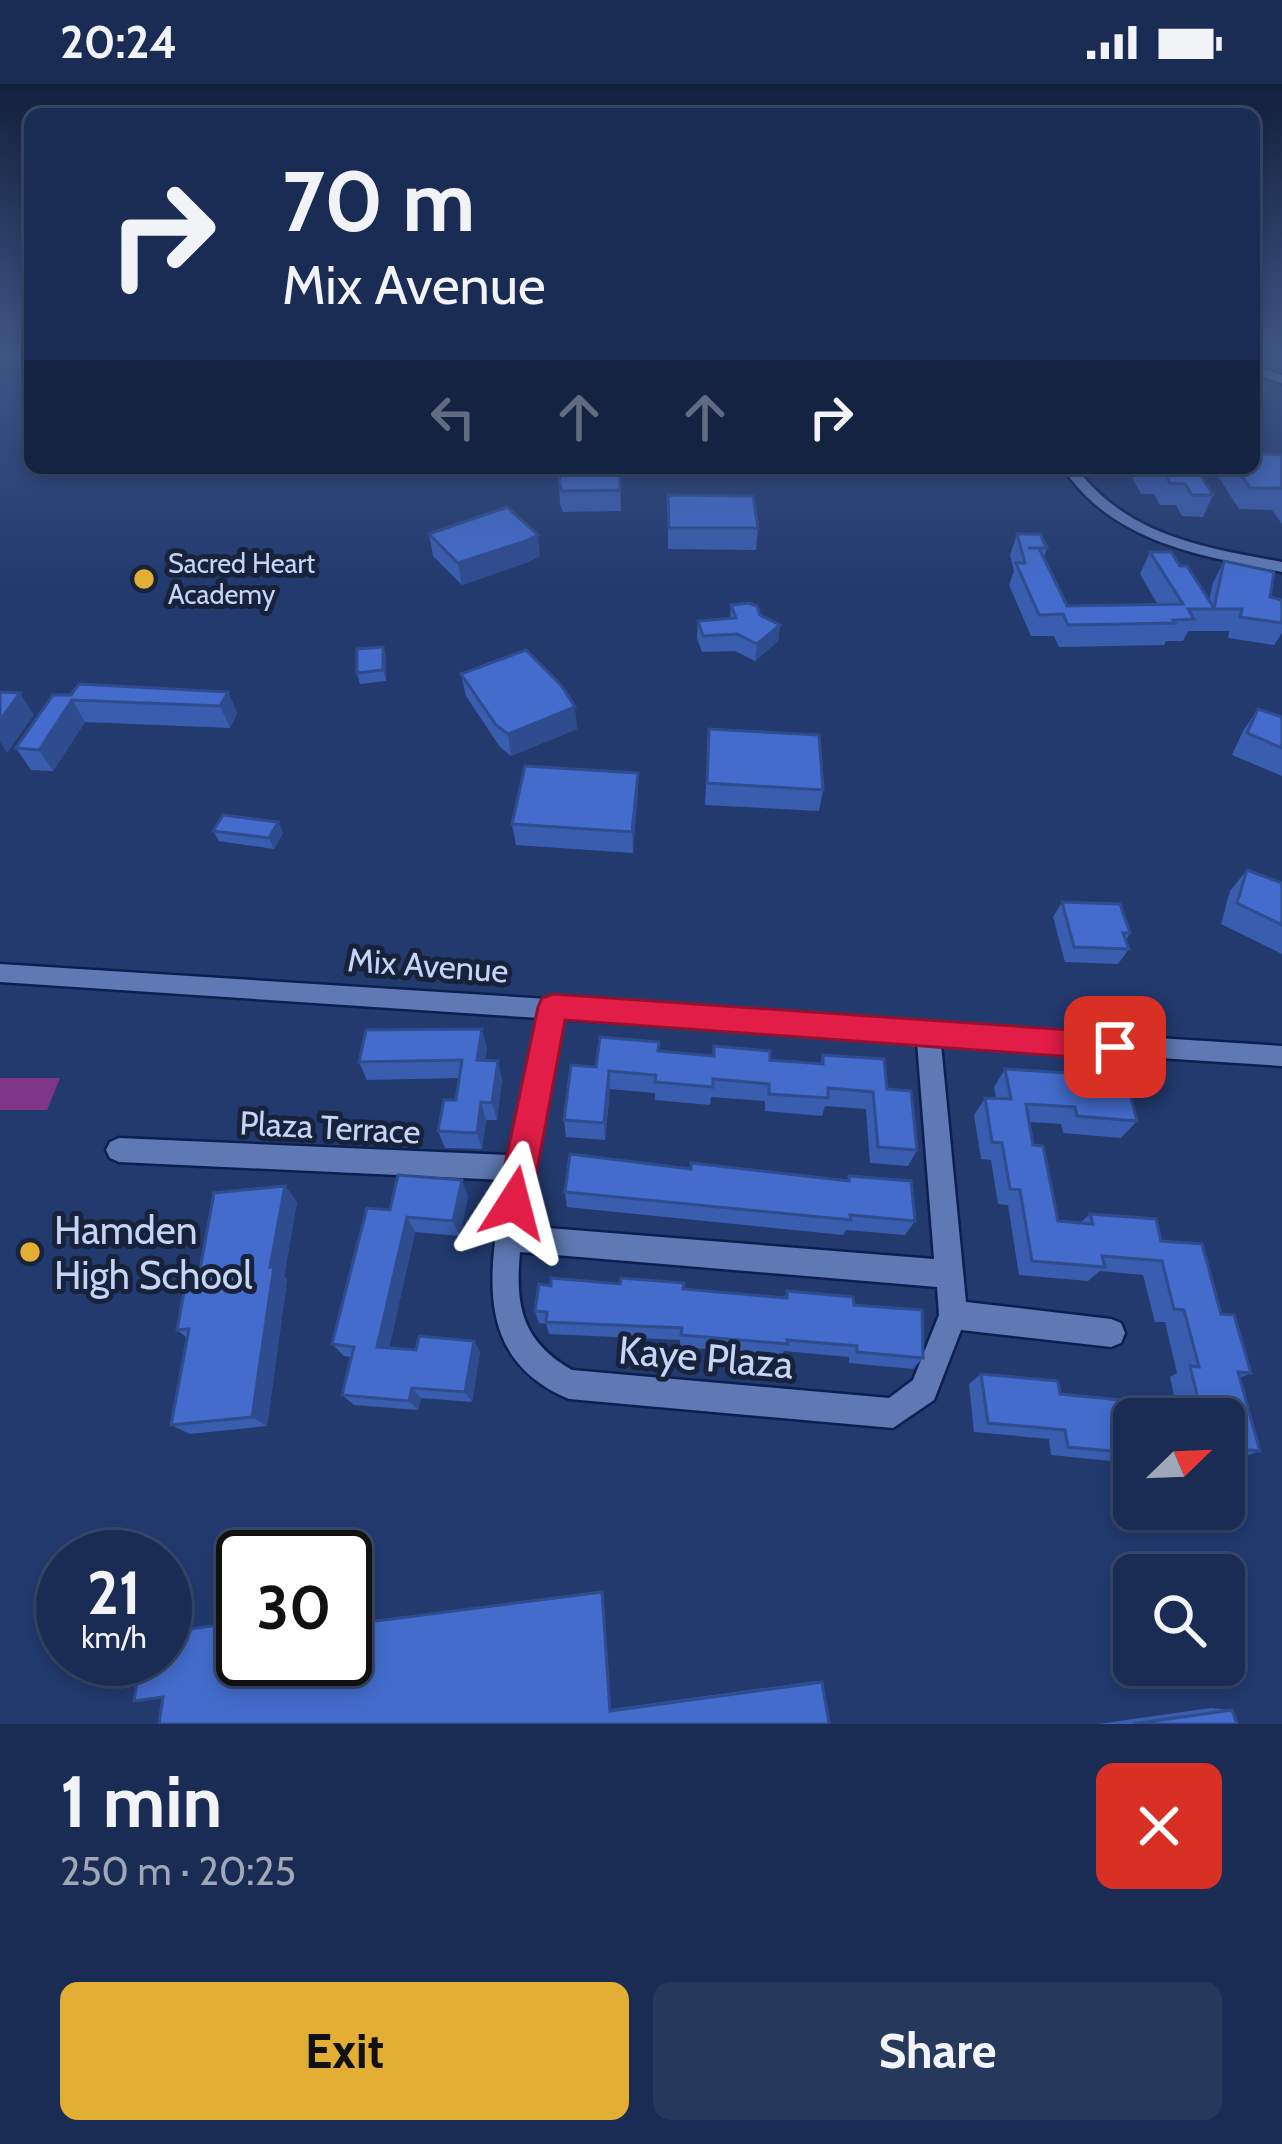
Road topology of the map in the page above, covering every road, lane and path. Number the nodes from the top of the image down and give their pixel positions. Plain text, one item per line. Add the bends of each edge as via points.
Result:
1 (1077, 478) dead end
2 (1282, 567) edge
3 (0, 973) edge
4 (553, 1007) junction
5 (928, 1035) junction
6 (1282, 1056) edge
7 (119, 1150) dead end
8 (518, 1168) junction
9 (510, 1238) junction
10 (950, 1274) junction
11 (953, 1315) junction
12 (1111, 1334) dead end

1 - 2 street via 1103,507 1154,534
3 - 4 street, Mix Avenue
4 - 5 street, Mix Avenue
4 - 8 street
5 - 6 street, Mix Avenue
5 - 10 street
7 - 8 street, Plaza Terrace
8 - 9 street, Kaye Plaza
9 - 10 street
9 - 11 street, Kaye Plaza via 511,1330 538,1372 569,1384 893,1413 924,1390
10 - 11 street
11 - 12 street

